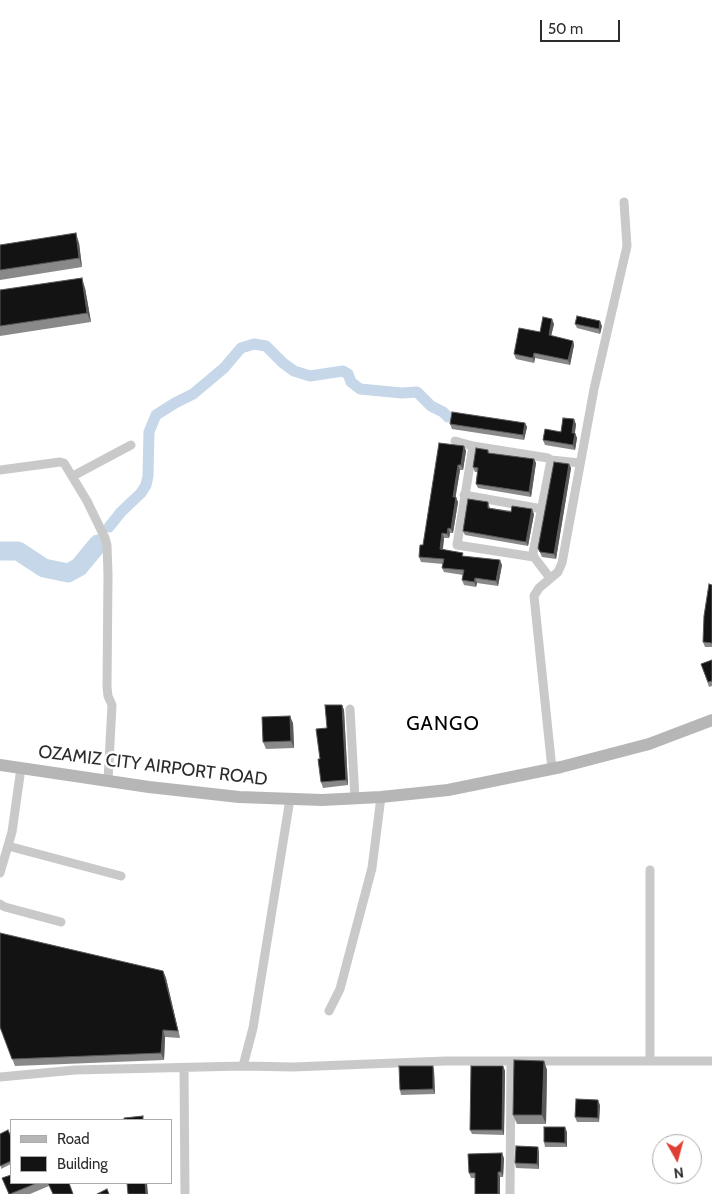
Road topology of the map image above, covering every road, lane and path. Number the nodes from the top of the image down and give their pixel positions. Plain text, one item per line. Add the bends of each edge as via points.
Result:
1 (624, 202) dead end
2 (455, 441) dead end
3 (131, 445) dead end
4 (473, 446) junction
5 (551, 460) junction
6 (580, 463) junction
7 (0, 470) edge
8 (73, 476) junction
9 (464, 495) junction
10 (542, 508) junction
11 (534, 557) junction
12 (550, 578) junction
13 (350, 710) dead end
14 (712, 720) edge
15 (0, 764) edge
16 (21, 768) junction
17 (552, 768) junction
18 (108, 781) junction
19 (381, 797) junction
20 (290, 799) junction
21 (355, 799) junction
22 (8, 846) junction
23 (650, 870) dead end
24 (0, 873) edge
25 (121, 876) dead end
26 (0, 904) edge
27 (61, 922) dead end
28 (329, 1012) dead end
29 (650, 1061) junction
30 (712, 1061) edge
31 (511, 1062) junction
32 (243, 1066) junction
33 (184, 1068) junction
34 (0, 1077) edge
35 (185, 1194) edge
36 (510, 1194) edge

1 - 6 street via 627,246
2 - 4 street
3 - 8 street
4 - 5 street
4 - 9 street
5 - 6 street
5 - 10 street
6 - 12 street via 562,563
7 - 8 street via 60,462
8 - 18 street via 107,545 107,687 112,705
9 - 10 street
9 - 11 street via 457,545
10 - 11 street
11 - 12 street
12 - 17 street via 534,596
13 - 21 street
14 - 17 main road, OZAMIZ CITY AIRPORT ROAD via 649,744
15 - 16 main road, OZAMIZ CITY AIRPORT ROAD
16 - 18 main road, OZAMIZ CITY AIRPORT ROAD
16 - 22 street
17 - 19 main road, OZAMIZ CITY AIRPORT ROAD via 448,790
18 - 20 main road, OZAMIZ CITY AIRPORT ROAD via 239,797
19 - 21 main road, OZAMIZ CITY AIRPORT ROAD
19 - 28 street via 372,868 340,989
20 - 21 main road, OZAMIZ CITY AIRPORT ROAD
20 - 32 street via 253,1028
22 - 24 street
22 - 25 street
23 - 29 street
26 - 27 street
29 - 30 street
29 - 31 street
31 - 32 street
31 - 36 street
32 - 33 street
33 - 34 street via 75,1070
33 - 35 street

